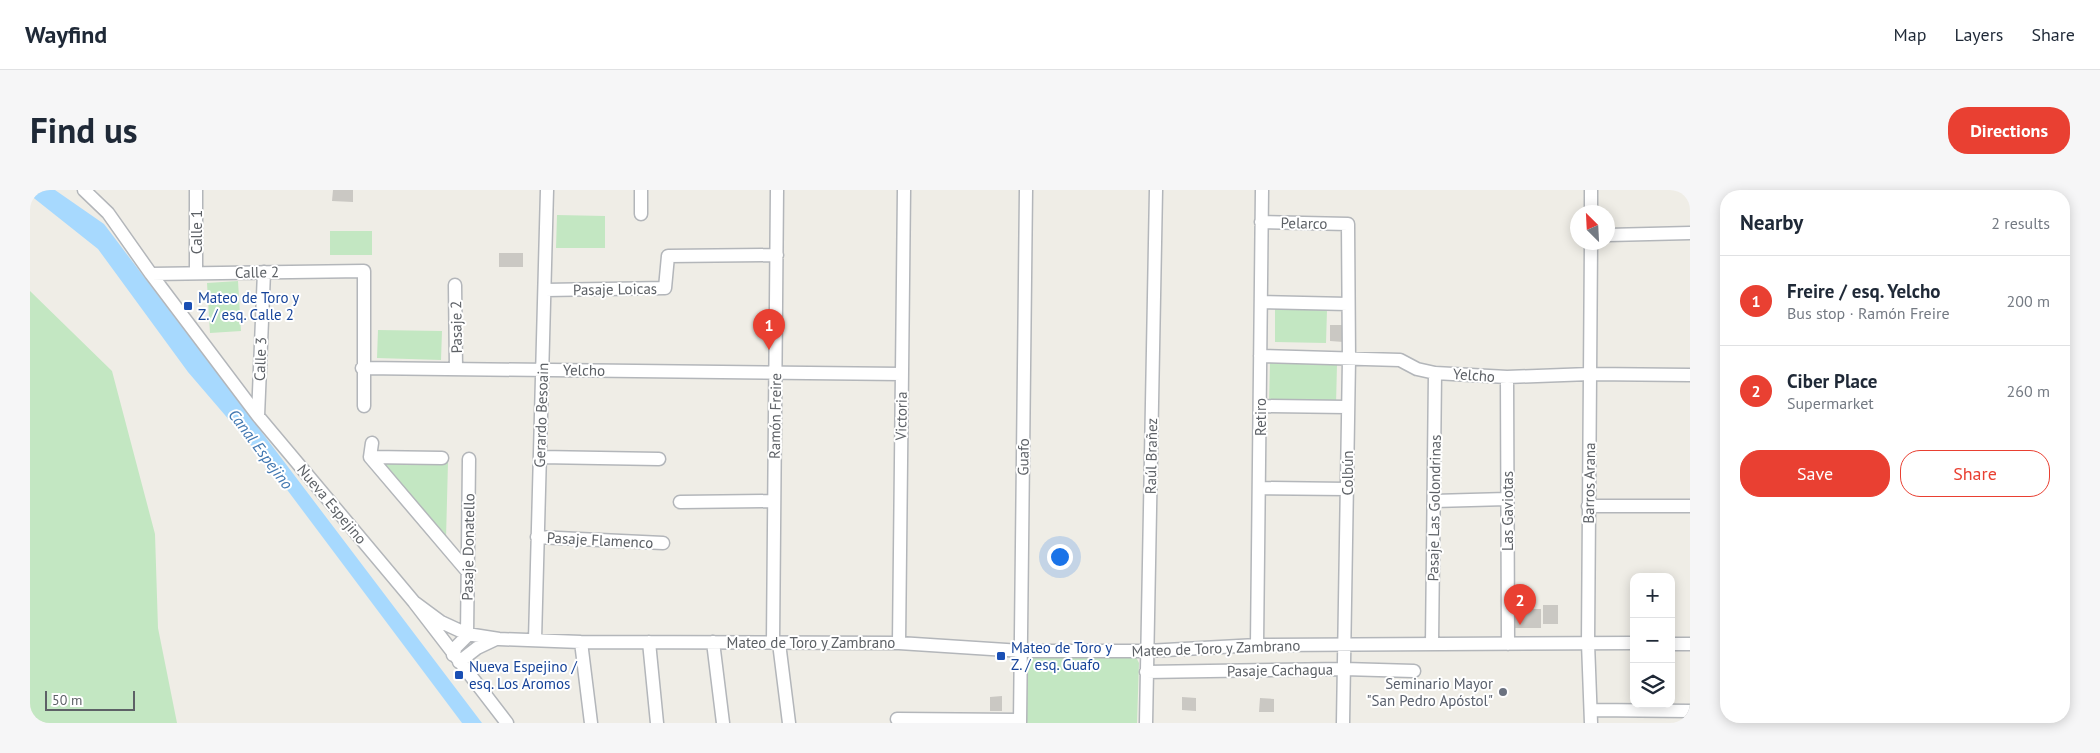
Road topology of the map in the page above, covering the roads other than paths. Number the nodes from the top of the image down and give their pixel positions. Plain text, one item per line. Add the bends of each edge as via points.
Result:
1 (196, 190) edge
2 (547, 190) edge
3 (641, 190) edge
4 (777, 190) edge
5 (904, 190) edge
6 (1026, 190) edge
7 (1156, 190) edge
8 (1262, 190) edge
9 (1591, 190) edge
10 (87, 191) edge
11 (1591, 205) edge
12 (641, 214) dead end
13 (1261, 222) junction
14 (1348, 224) joint
15 (1690, 233) edge
16 (1615, 235) edge
17 (1591, 250) edge
18 (777, 255) junction
19 (264, 272) junction
20 (196, 273) junction
21 (151, 274) junction
22 (455, 285) dead end
23 (544, 290) junction
24 (1261, 302) junction
25 (1348, 304) junction
26 (1260, 356) junction
27 (1349, 359) junction
28 (362, 368) junction
29 (456, 369) junction
30 (542, 370) junction
31 (776, 372) junction
32 (1435, 373) junction
33 (902, 374) junction
34 (1590, 374) junction
35 (1690, 375) edge
36 (1507, 377) junction
37 (364, 406) dead end
38 (1260, 406) junction
39 (1347, 407) junction
40 (258, 416) junction
41 (372, 443) dead end
42 (370, 457) junction
43 (540, 457) junction
44 (442, 458) dead end
45 (470, 459) dead end
46 (660, 459) dead end
47 (1260, 488) junction
48 (1347, 489) junction
49 (1507, 499) junction
50 (774, 501) junction
51 (1434, 501) junction
52 (680, 502) dead end
53 (1588, 506) junction
54 (1690, 506) edge
55 (537, 537) junction
56 (662, 543) dead end
57 (467, 570) junction
58 (414, 602) junction
59 (467, 634) junction
60 (499, 638) junction
61 (535, 640) junction
62 (581, 642) junction
63 (649, 642) junction
64 (713, 642) junction
65 (776, 642) junction
66 (899, 643) junction
67 (1588, 643) junction
68 (1345, 644) junction
69 (1432, 644) junction
70 (1508, 644) junction
71 (1630, 644) edge
72 (1675, 644) edge
73 (1690, 644) edge
74 (1257, 645) junction
75 (1021, 651) junction
76 (1146, 651) junction
77 (456, 658) junction
78 (1344, 669) junction
79 (1414, 671) dead end
80 (1146, 672) junction
81 (1690, 711) edge
82 (1591, 716) edge
83 (897, 719) dead end
84 (1020, 721) edge
85 (507, 723) edge
86 (591, 723) edge
87 (657, 723) edge
88 (723, 723) edge
89 (788, 723) edge
90 (1146, 723) edge
91 (1343, 723) edge

1 - 20 street, Calle 1
2 - 23 street, Gerardo Besoain
3 - 12 street
4 - 18 street, Ramón Freire
5 - 33 street, Victoria
6 - 75 street, Guafo
7 - 76 street, Raúl Brañez
8 - 13 street, Retiro
9 - 11 street
10 - 21 street, Nueva Espejino via 108,213
13 - 14 street, Pelarco
13 - 24 street, Retiro
14 - 25 street, Colbún
15 - 16 street
17 - 34 street, Barros Arana
18 - 23 street, Pasaje Loicas via 668,256 665,288
18 - 31 street, Ramón Freire
19 - 20 street, Calle 2
19 - 28 street, Calle 2 via 364,271
19 - 40 street, Calle 3
20 - 21 street, Calle 2
21 - 40 street, Nueva Espejino
22 - 29 street, Pasaje 2
23 - 30 street, Gerardo Besoain
24 - 25 street
24 - 26 street, Retiro
25 - 27 street, Colbún
26 - 27 street, Yelcho
26 - 38 street, Retiro
27 - 32 street, Yelcho via 1400,360 1417,370
27 - 39 street, Colbún
28 - 29 street, Yelcho
28 - 37 street
29 - 30 street, Yelcho
30 - 31 street, Yelcho
30 - 43 street, Gerardo Besoain
31 - 33 street, Yelcho
31 - 50 street, Ramón Freire
32 - 36 street, Yelcho
32 - 51 street, Pasaje Las Golondrinas
33 - 66 street, Victoria
34 - 35 street, Yelcho
34 - 36 street, Yelcho
34 - 53 street, Barros Arana
36 - 49 street, Las Gaviotas
38 - 39 street
38 - 47 street, Retiro
39 - 48 street, Colbún
40 - 58 street, Nueva Espejino
41 - 42 street
42 - 44 street
42 - 57 street
43 - 46 street
43 - 55 street, Gerardo Besoain
45 - 57 street, Pasaje Donatello
47 - 48 street
47 - 74 street, Retiro
48 - 68 street, Colbún
49 - 51 street
49 - 70 street, Las Gaviotas
50 - 52 street
50 - 65 street, Ramón Freire
51 - 69 street, Pasaje Las Golondrinas
53 - 54 street
53 - 67 street, Barros Arana
55 - 56 street, Pasaje Flamenco
55 - 61 street, Gerardo Besoain
57 - 59 street, Pasaje Donatello
58 - 59 street, Mateo de Toro y Zambrano via 441,622
58 - 77 street, Nueva Espejino
59 - 60 street, Mateo de Toro y Zambrano
59 - 77 street via 456,647
60 - 61 street, Mateo de Toro y Zambrano
60 - 77 street, Mateo de Toro y Zambrano
61 - 62 street, Mateo de Toro y Zambrano
62 - 63 street, Mateo de Toro y Zambrano
62 - 86 street
63 - 64 street, Mateo de Toro y Zambrano
63 - 87 street
64 - 65 street, Mateo de Toro y Zambrano
64 - 88 street
65 - 66 street, Mateo de Toro y Zambrano
65 - 89 street, Ramón Freire
66 - 75 street, Mateo de Toro y Zambrano
67 - 70 street, Mateo de Toro y Zambrano
67 - 71 street, Mateo de Toro y Zambrano
67 - 82 street, Barros Arana
68 - 69 street, Mateo de Toro y Zambrano
68 - 74 street, Mateo de Toro y Zambrano
68 - 78 street, Colbún
69 - 70 street, Mateo de Toro y Zambrano
72 - 73 street
74 - 76 street, Mateo de Toro y Zambrano
75 - 76 street, Mateo de Toro y Zambrano
75 - 84 street, Guafo
76 - 80 street, Raúl Brañez
77 - 85 street, Nueva Espejino
78 - 79 street, Pasaje Cachagua
78 - 80 street, Pasaje Cachagua
78 - 91 street, Colbún
80 - 90 street, Raúl Brañez
81 - 82 street
83 - 84 street

